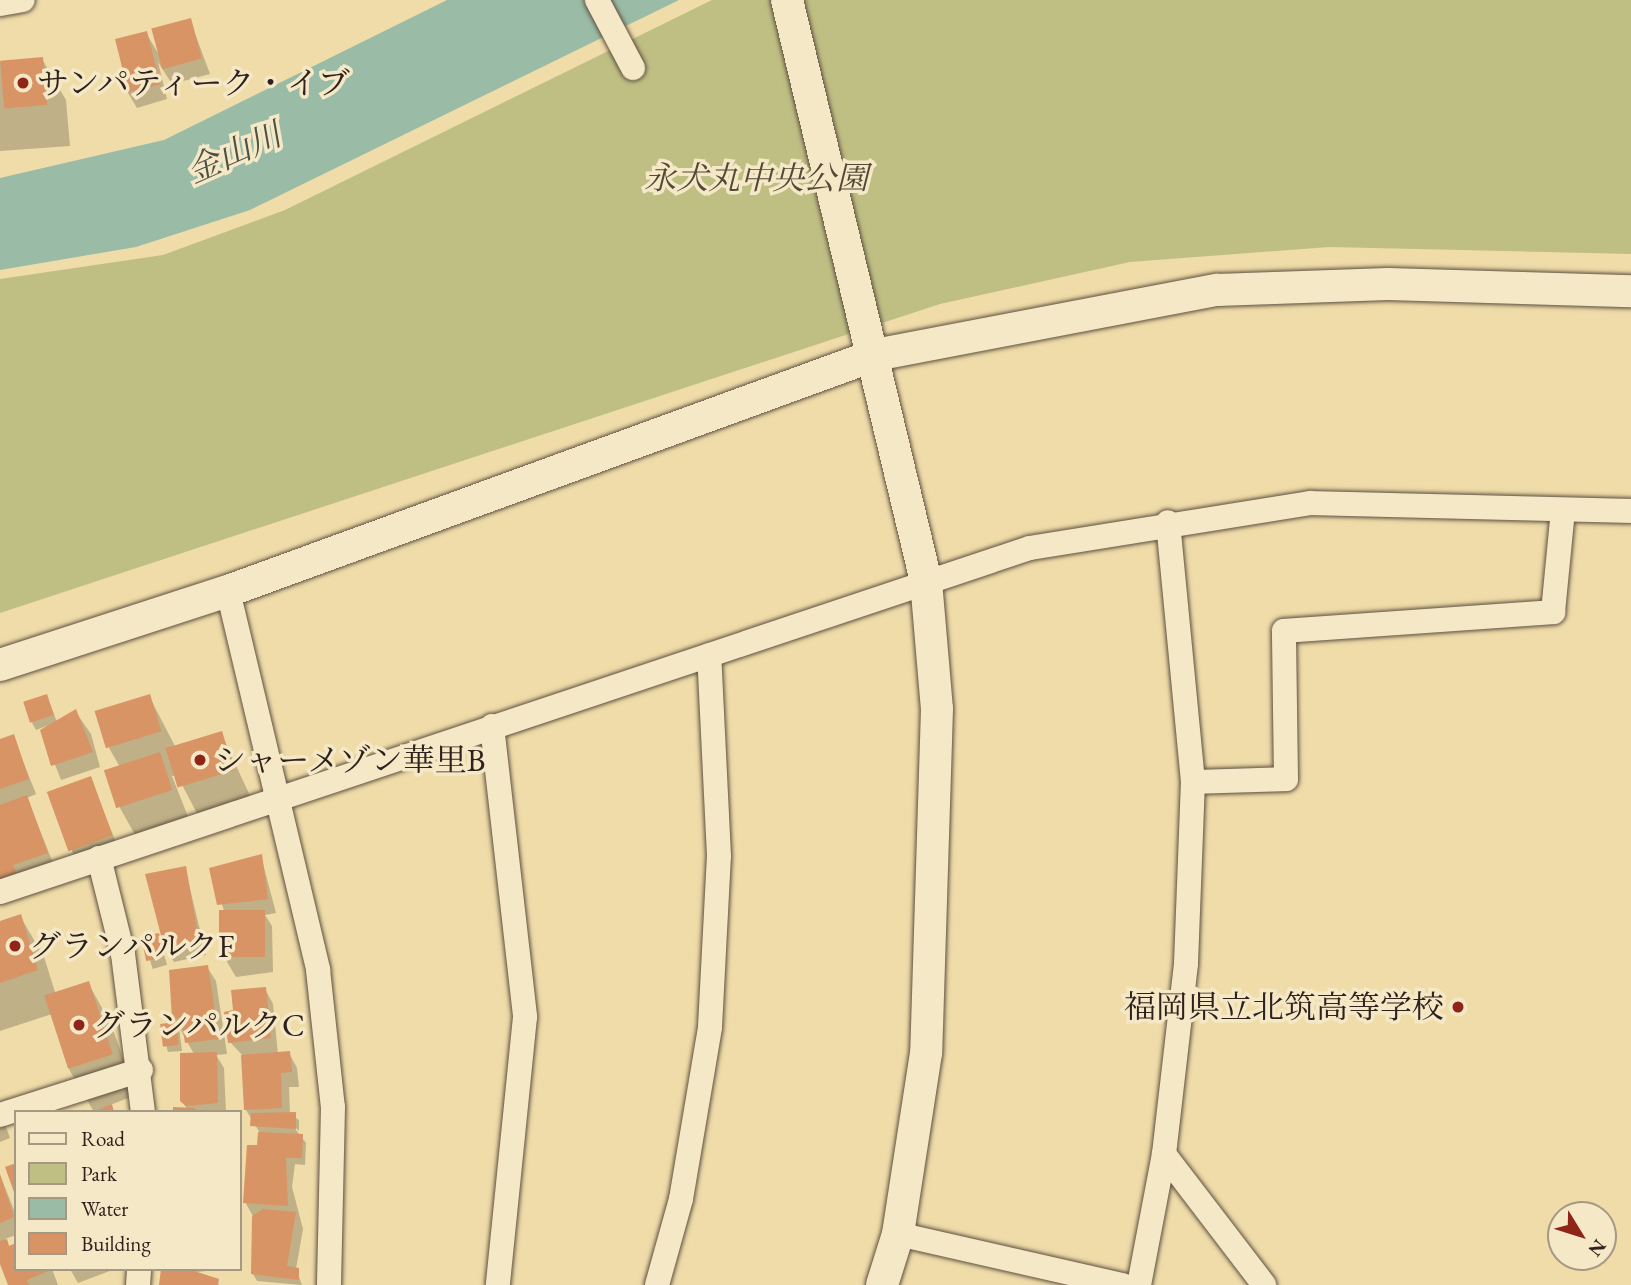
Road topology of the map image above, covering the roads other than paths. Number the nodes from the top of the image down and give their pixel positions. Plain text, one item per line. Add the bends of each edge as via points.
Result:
1 (23, 0) edge
2 (597, 0) edge
3 (0, 4) edge
4 (789, 9) edge
5 (633, 68) dead end
6 (1631, 291) edge
7 (875, 355) junction
8 (1563, 510) junction
9 (1631, 511) edge
10 (1168, 522) junction
11 (926, 581) junction
12 (228, 591) junction
13 (709, 655) junction
14 (0, 665) edge
15 (492, 726) junction
16 (1193, 782) junction
17 (281, 797) junction
18 (99, 858) junction
19 (0, 892) edge
20 (141, 1070) junction
21 (16, 1110) edge
22 (143, 1110) edge
23 (1164, 1154) junction
24 (898, 1234) junction
25 (329, 1285) edge
26 (498, 1285) edge
27 (657, 1285) edge
28 (882, 1285) edge
29 (1123, 1285) edge
30 (1139, 1285) edge
31 (1264, 1285) edge

1 - 3 street
2 - 5 street
4 - 7 street
6 - 7 street via 1388,284 1217,290
7 - 11 street
7 - 12 street
8 - 9 street
8 - 10 street via 1310,503
8 - 16 street via 1553,612 1284,631 1286,779
10 - 11 street via 1030,548
10 - 16 street
11 - 13 street
11 - 24 street via 937,709 937,837 926,1053
12 - 14 street
12 - 17 street
13 - 15 street
13 - 27 street via 719,856 710,1027 681,1199
15 - 17 street
15 - 26 street via 525,1017
16 - 23 street via 1186,962
17 - 18 street
17 - 25 street via 327,1037 335,1180
18 - 19 street
18 - 20 street
20 - 21 street
20 - 22 street
23 - 30 street
23 - 31 street
24 - 28 street
24 - 29 street

